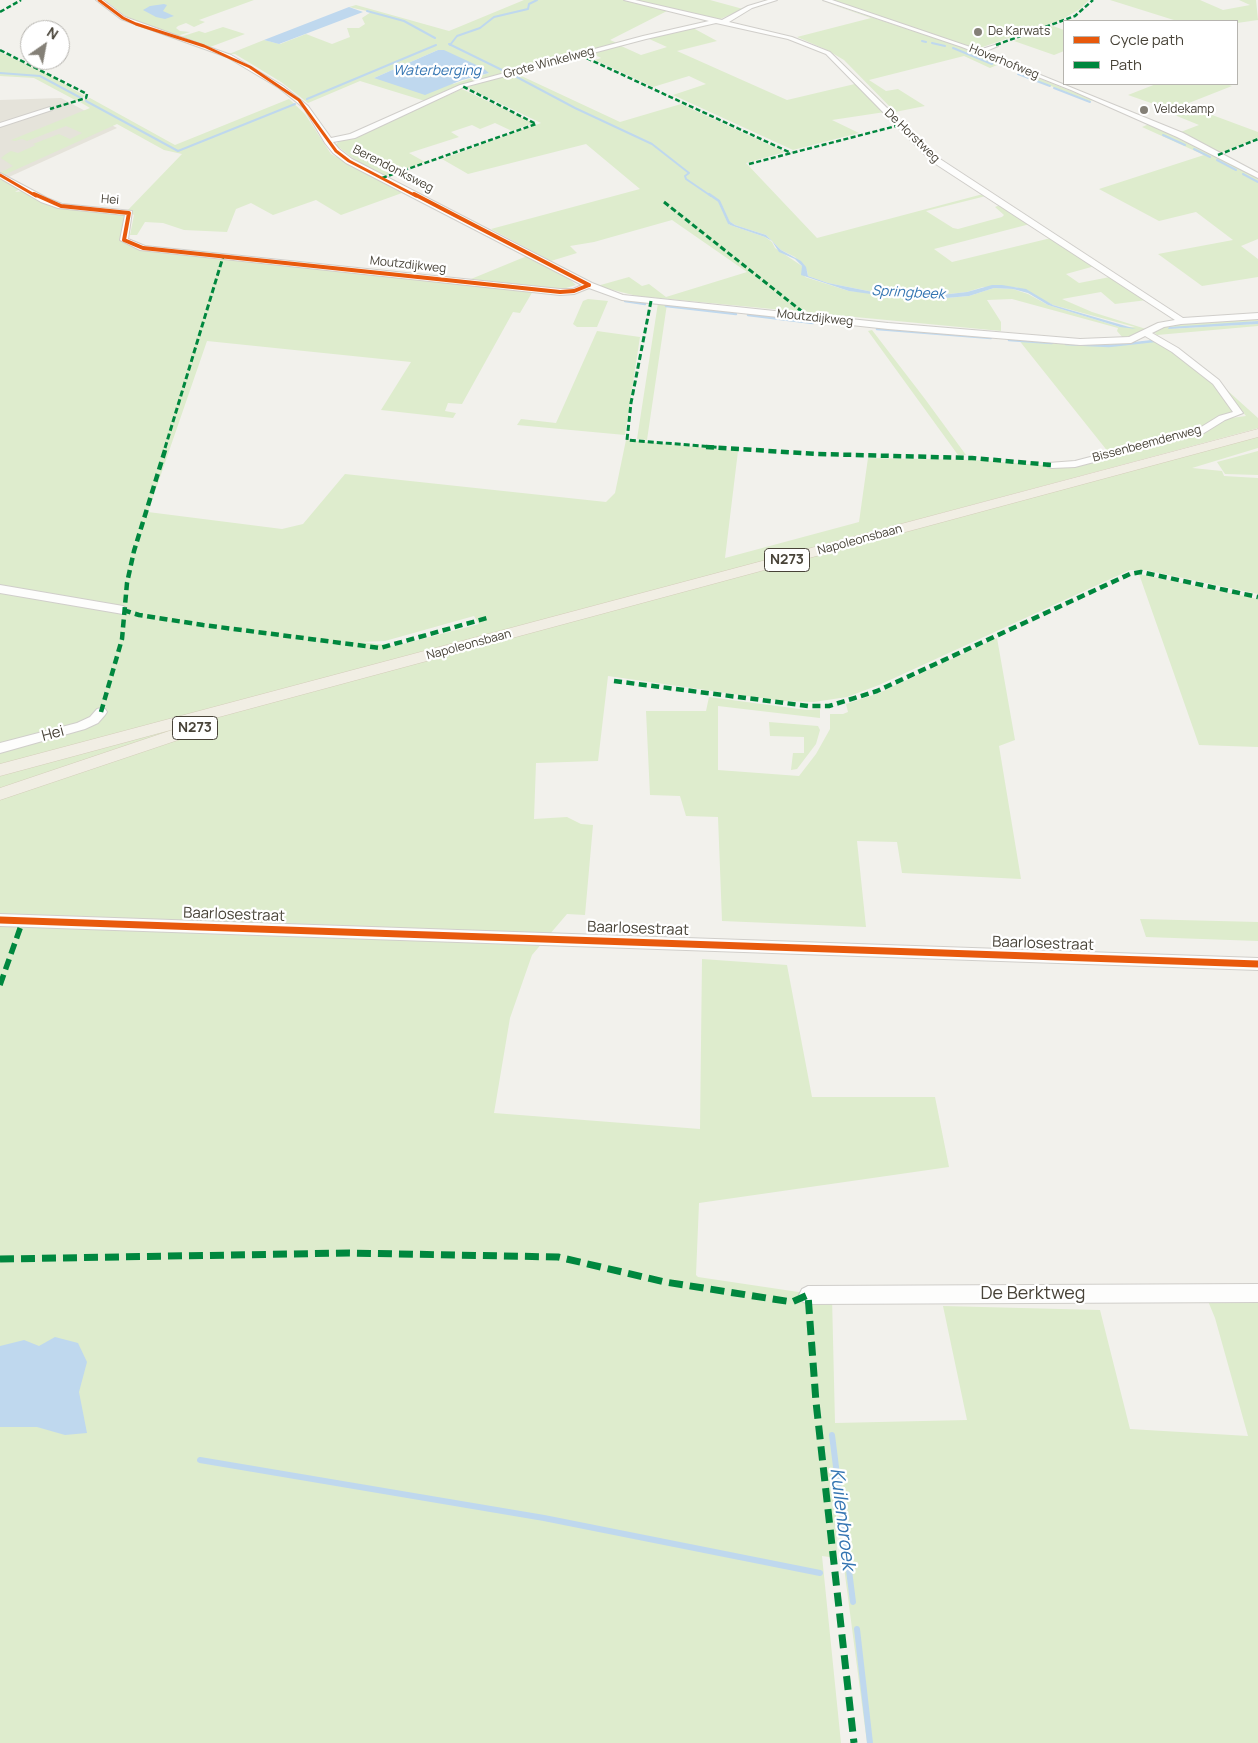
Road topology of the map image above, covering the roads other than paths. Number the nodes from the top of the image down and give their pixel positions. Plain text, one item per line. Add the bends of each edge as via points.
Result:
1 (100, 0) edge
2 (627, 0) edge
3 (774, 0) edge
4 (826, 0) edge
5 (721, 22) junction
6 (996, 45) dead end
7 (978, 52) junction
8 (50, 109) dead end
9 (0, 125) edge
10 (328, 141) junction
11 (0, 175) edge
12 (1258, 176) edge
13 (223, 257) joint
14 (589, 285) junction
15 (1258, 316) edge
16 (1181, 321) junction
17 (1146, 333) junction
18 (1258, 433) edge
19 (1052, 465) dead end
20 (0, 589) edge
21 (123, 610) dead end
22 (316, 686) junction
23 (101, 712) dead end
24 (0, 748) edge
25 (0, 770) edge
26 (0, 794) edge
27 (0, 920) edge
28 (1258, 964) edge
29 (1258, 1293) edge
30 (808, 1295) dead end

1 - 10 street, Berendonksweg via 136,24 204,46 250,67 299,100
2 - 5 street, De Horstweg
3 - 5 street, Grote Winkelweg via 750,7
4 - 7 street, Hoverhofweg
5 - 10 street, Grote Winkelweg via 646,37 462,86 352,136
5 - 16 street, De Horstweg via 790,38 828,53 948,169
6 - 7 street
7 - 12 street, Hoverhofweg via 1180,135
8 - 9 street
10 - 14 street, Berendonksweg via 349,161
11 - 13 street, Hei via 61,206 129,213 124,240 132,245
13 - 14 street, Moutzdijkweg via 560,292
14 - 17 street, Moutzdijkweg via 622,297 1080,342 1118,342
15 - 16 street, Moutzdijkweg
16 - 17 street, Moutzdijkweg via 1161,325
17 - 19 street, Bissenbeemdenweg via 1175,350 1216,382 1238,414 1222,418 1202,431 1075,464
18 - 22 main road, Napoleonsbaan / N273
20 - 21 street
22 - 25 main road, Napoleonsbaan / N273
22 - 26 main road, Napoleonsbaan / N273
23 - 24 street, Hei via 94,720 80,726
27 - 28 street, Baarlosestraat
29 - 30 street, De Berktweg

